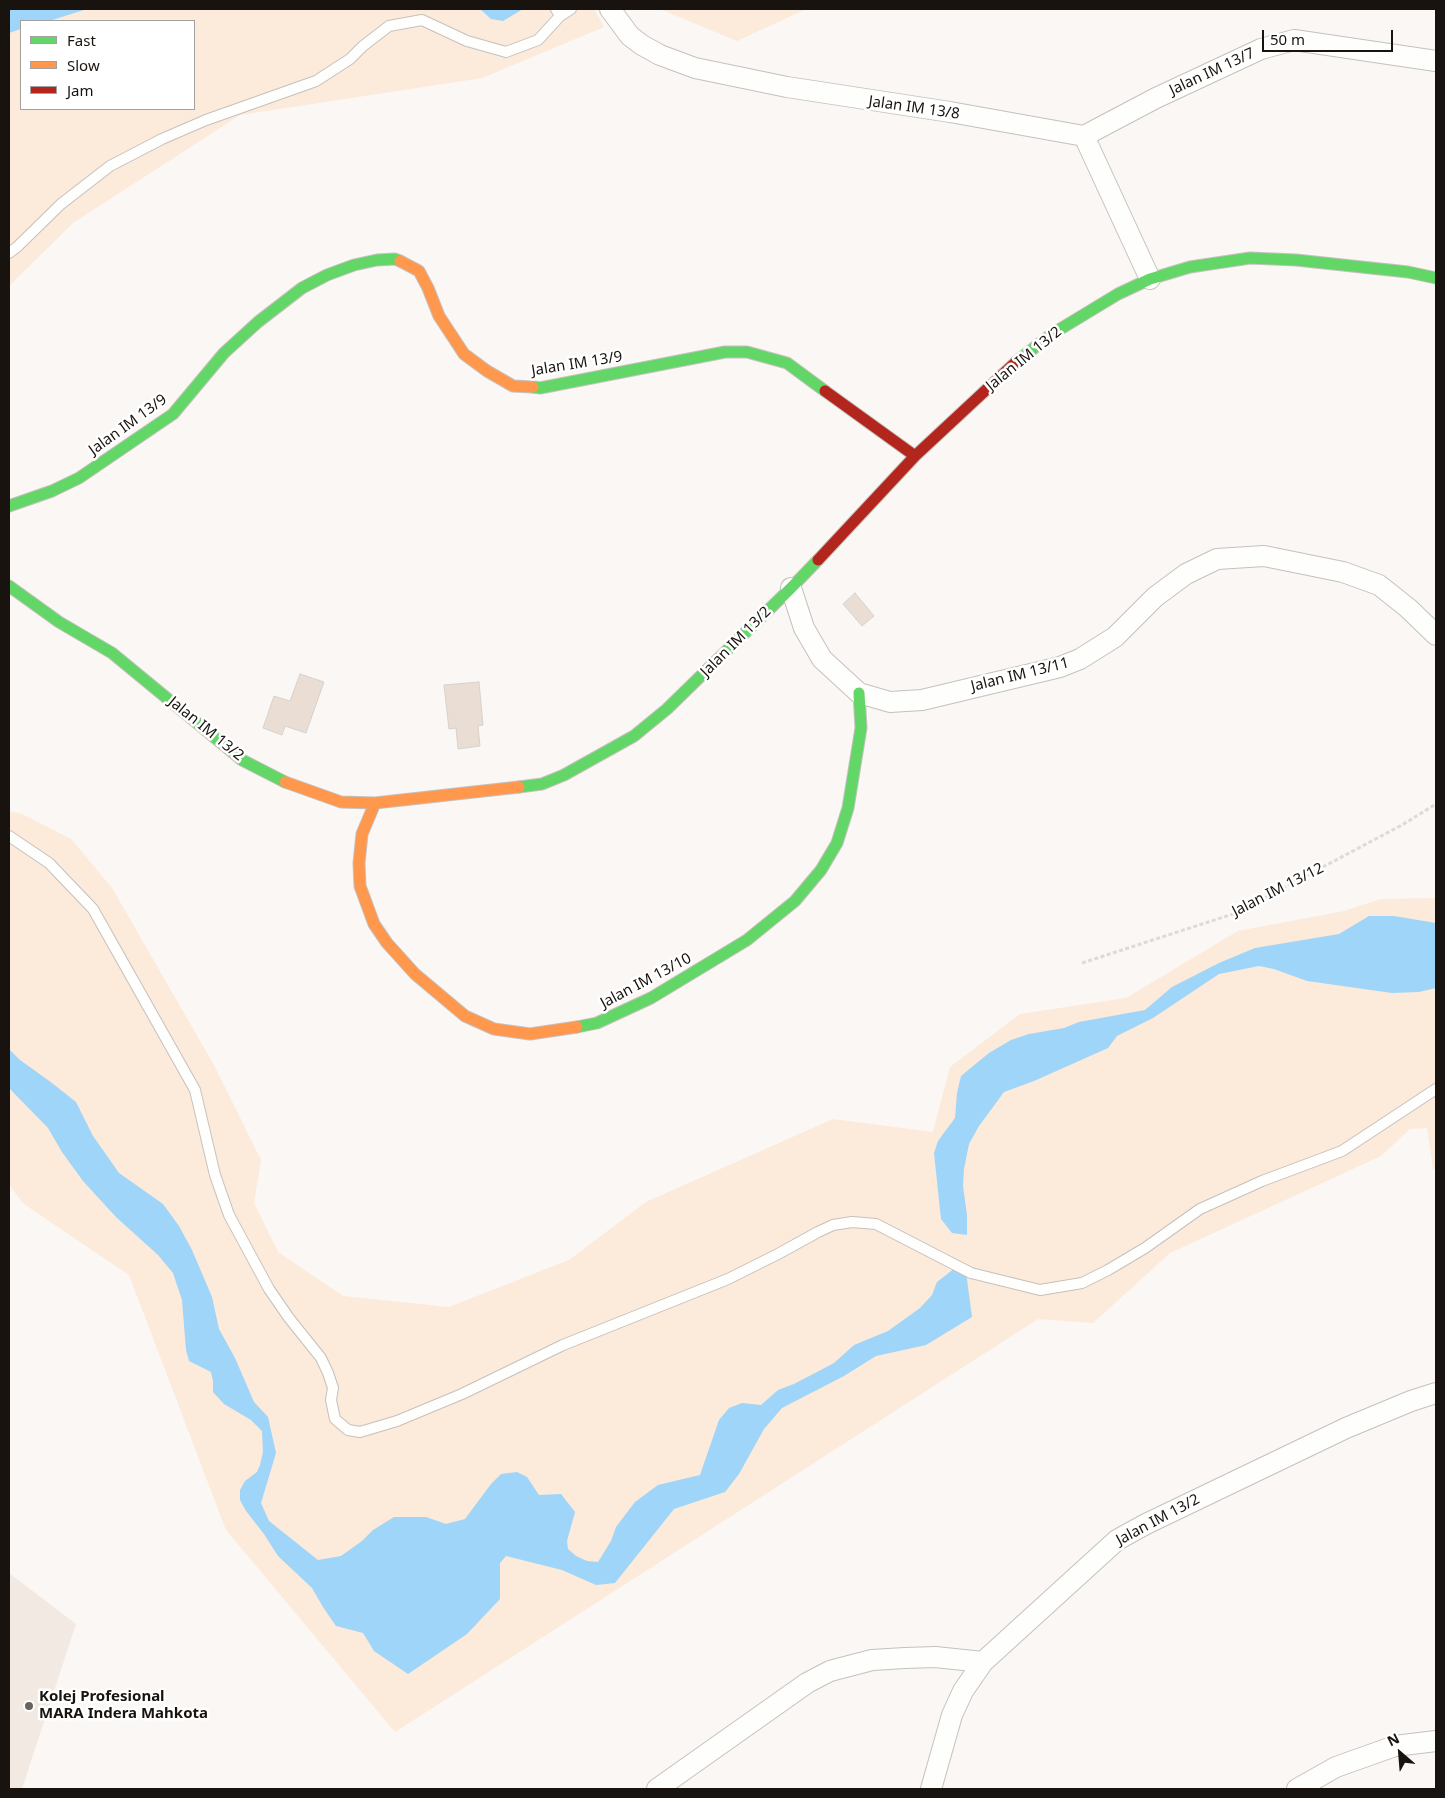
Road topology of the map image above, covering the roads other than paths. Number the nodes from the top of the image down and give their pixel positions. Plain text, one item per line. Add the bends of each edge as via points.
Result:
1 (571, 9) edge
2 (610, 9) edge
3 (558, 12) edge
4 (1436, 61) edge
5 (1084, 136) junction
6 (9, 253) edge
7 (1436, 278) edge
8 (1150, 279) junction
9 (915, 456) junction
10 (9, 506) edge
11 (9, 586) edge
12 (791, 588) junction
13 (1436, 635) edge
14 (859, 693) junction
15 (375, 803) junction
16 (9, 836) edge
17 (1436, 1089) edge
18 (1436, 1393) edge
19 (983, 1662) junction
20 (1436, 1741) edge
21 (657, 1789) edge
22 (931, 1789) edge
23 (1297, 1789) edge

1 - 3 lane
2 - 5 street, Jalan IM 13/8 via 630,36 642,45 695,68 787,88
3 - 6 lane via 538,40 506,52 467,41 422,20 389,26 316,82 206,120 110,166 61,204
4 - 5 street, Jalan IM 13/7 via 1294,40 1261,49
5 - 8 street
7 - 8 street, Jalan IM 13/2 via 1408,272 1250,258 1190,267
8 - 9 street, Jalan IM 13/2 via 1118,294 1052,334 1002,375
9 - 10 street, Jalan IM 13/9 via 787,362 747,352 725,352 540,388 513,386 464,354 439,316 419,271 395,259 354,265 302,288 224,354 173,414 79,478
9 - 12 street, Jalan IM 13/2
11 - 15 street, Jalan IM 13/2 via 59,622 112,653 242,760 286,782 341,802
12 - 14 street, Jalan IM 13/11 via 804,628 822,658
12 - 15 street, Jalan IM 13/2 via 667,709 634,736 564,774 542,784
13 - 14 street, Jalan IM 13/11 via 1379,585 1343,572 1264,556 1217,559 1186,574 1156,597 1115,637 1080,659 1060,667 922,700 890,702
14 - 15 street, Jalan IM 13/10 via 860,728 848,808 837,843 821,870 795,901 747,940 651,998 597,1023 530,1034 494,1029 465,1016 415,974 374,924 360,886 362,834
16 - 17 lane via 49,863 93,909 195,1090 215,1174 229,1215 269,1289 321,1358 333,1388 335,1419 348,1430 360,1432 397,1421 563,1345 728,1279 818,1232 852,1222 876,1224 971,1273 1040,1290 1082,1283 1145,1248 1200,1209 1342,1150
18 - 19 street, Jalan IM 13/2 via 1346,1428 1117,1540
19 - 21 street via 935,1657 872,1660 830,1671 807,1683
19 - 22 street, Jalan IM 13/2 via 952,1715
20 - 23 street via 1395,1746 1336,1767

